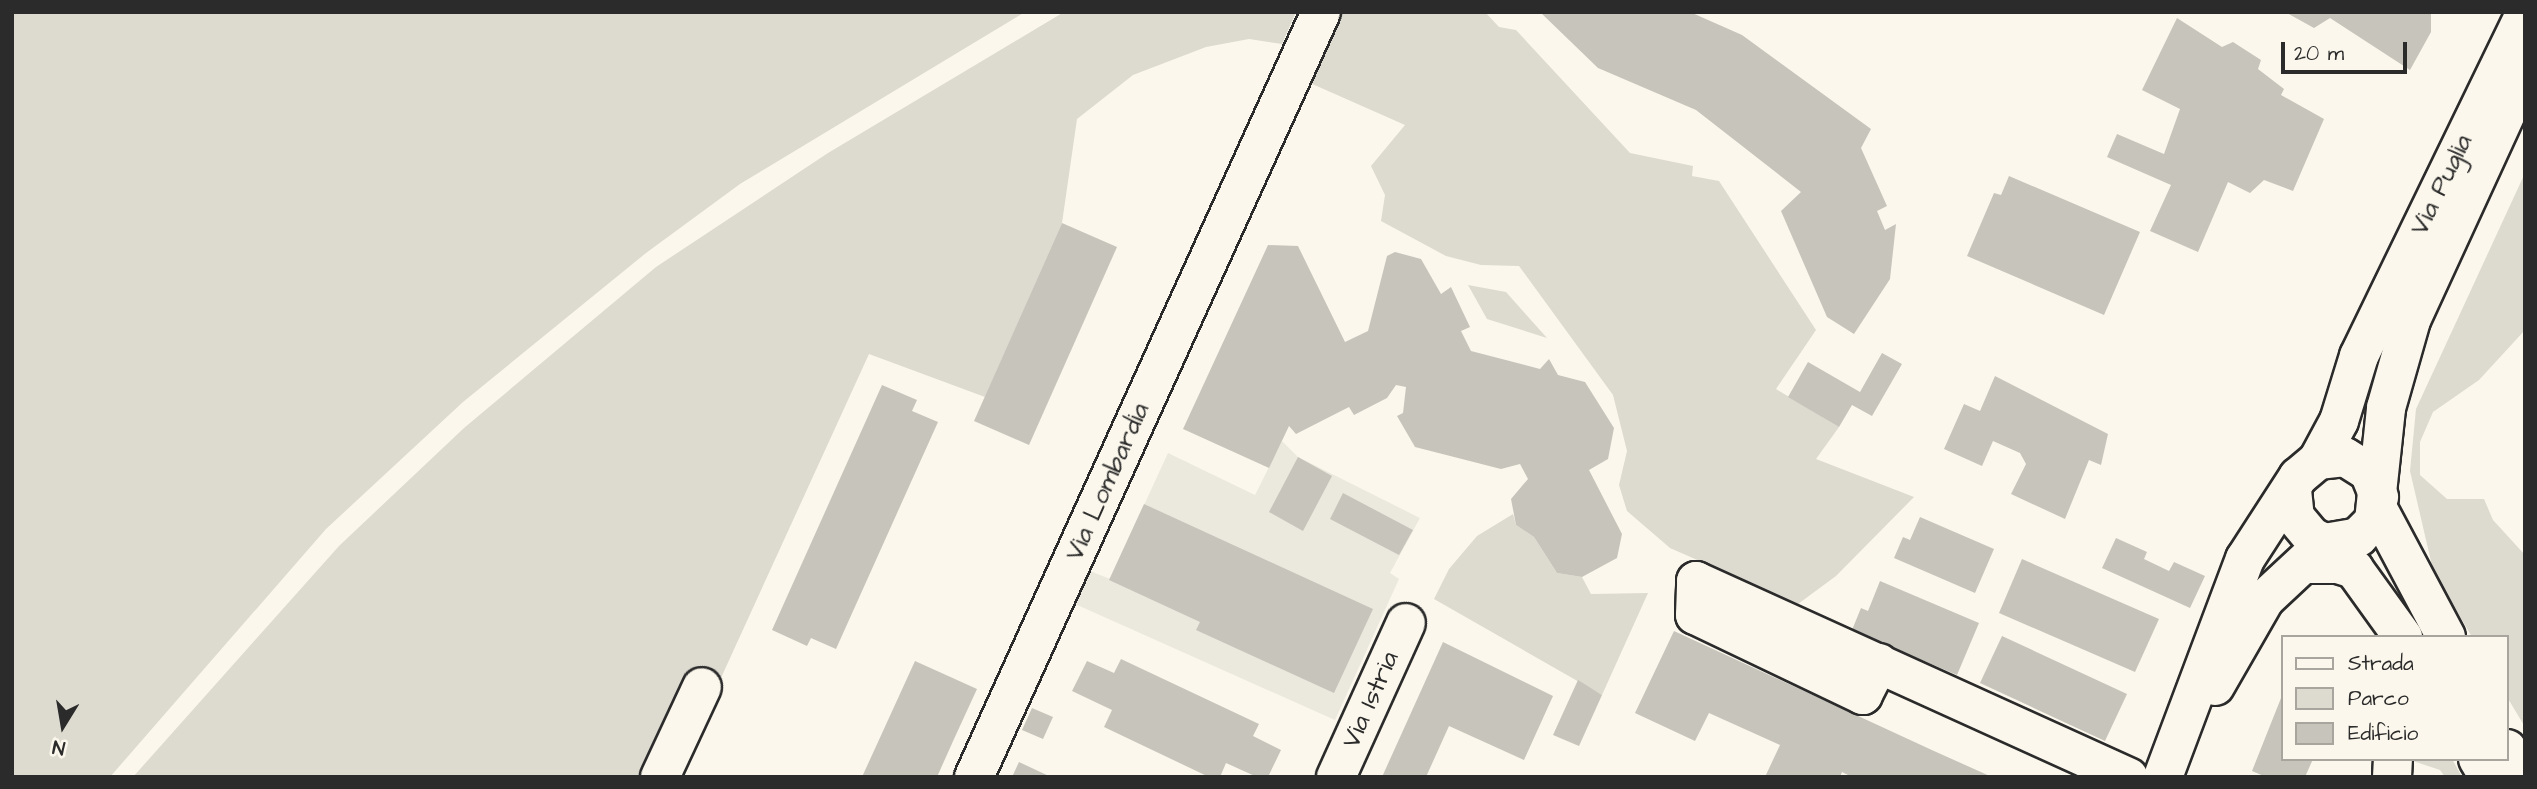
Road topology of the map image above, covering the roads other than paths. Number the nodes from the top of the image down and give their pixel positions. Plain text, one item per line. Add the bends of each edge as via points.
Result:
1 (1321, 12) edge
2 (2516, 17) edge
3 (2525, 72) edge
4 (2318, 460) junction
5 (2292, 490) junction
6 (2379, 503) junction
7 (2322, 550) junction
8 (1696, 580) dead end
9 (1406, 623) dead end
10 (2397, 632) edge
11 (2445, 635) edge
12 (702, 687) dead end
13 (2484, 761) edge
14 (2512, 770) edge
15 (660, 777) edge
16 (974, 777) edge
17 (1336, 777) edge
18 (2129, 777) edge
19 (2164, 777) edge

1 - 16 street, Via Lombardia
2 - 4 street, Via Puglia via 2358,356 2339,421
3 - 6 street, Via Puglia via 2411,320 2383,431
4 - 5 street via 2298,477
4 - 6 street via 2332,456 2358,462 2369,472
5 - 7 street via 2295,517
5 - 19 street via 2245,559
6 - 7 street via 2367,530
6 - 11 street
7 - 10 street via 2356,560
7 - 19 street via 2265,599
8 - 18 street
9 - 17 street, Via Istria
12 - 15 street
13 - 14 street

